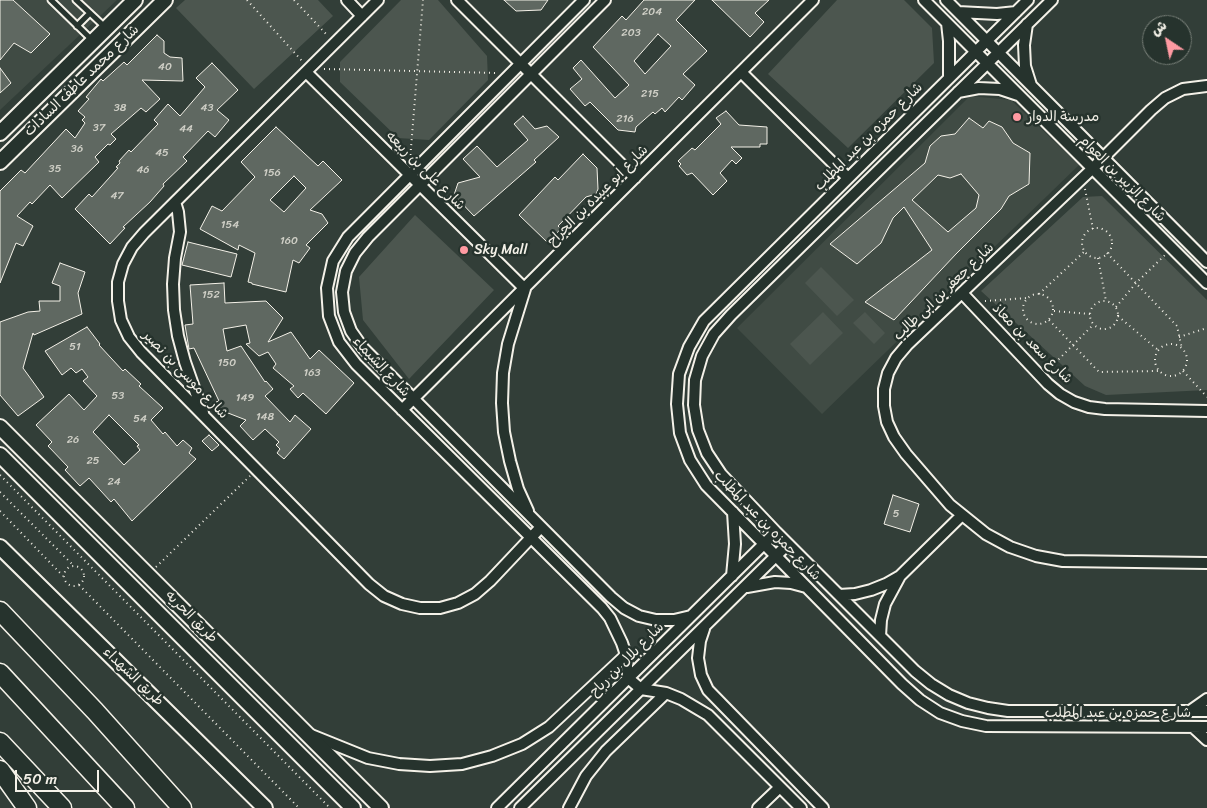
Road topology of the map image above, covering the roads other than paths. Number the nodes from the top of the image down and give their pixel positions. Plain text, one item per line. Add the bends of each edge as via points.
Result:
1 (51, 0) edge
2 (76, 0) edge
3 (135, 0) edge
4 (165, 0) edge
5 (347, 0) edge
6 (378, 0) edge
7 (457, 0) edge
8 (584, 0) edge
9 (606, 0) edge
10 (813, 0) edge
11 (924, 0) edge
12 (946, 0) edge
13 (1028, 0) edge
14 (1052, 0) edge
15 (958, 12) junction
16 (1016, 12) junction
17 (90, 13) junction
18 (362, 16) junction
19 (947, 23) junction
20 (1027, 24) junction
21 (77, 26) junction
22 (106, 28) junction
23 (986, 40) junction
24 (93, 41) junction
25 (976, 51) junction
26 (998, 52) junction
27 (988, 63) junction
28 (520, 64) junction
29 (307, 70) junction
30 (741, 72) junction
31 (531, 74) junction
32 (949, 78) junction
33 (1031, 86) junction
34 (1207, 86) edge
35 (958, 92) junction
36 (1020, 95) junction
37 (0, 133) edge
38 (1103, 158) junction
39 (0, 162) edge
40 (1093, 168) junction
41 (409, 175) junction
42 (635, 178) junction
43 (848, 178) junction
44 (420, 185) junction
45 (175, 202) junction
46 (1207, 262) edge
47 (1207, 283) edge
48 (524, 289) junction
49 (962, 293) junction
50 (413, 399) junction
51 (402, 410) junction
52 (1207, 411) edge
53 (204, 416) junction
54 (0, 427) edge
55 (0, 455) edge
56 (733, 512) junction
57 (530, 516) junction
58 (962, 516) junction
59 (541, 527) junction
60 (776, 532) junction
61 (532, 538) junction
62 (764, 544) junction
63 (788, 544) junction
64 (0, 547) edge
65 (776, 556) junction
66 (1207, 563) edge
67 (732, 576) junction
68 (900, 576) junction
69 (807, 587) junction
70 (744, 588) junction
71 (167, 593) junction
72 (839, 595) junction
73 (153, 607) junction
74 (0, 611) edge
75 (690, 616) junction
76 (706, 625) junction
77 (880, 636) junction
78 (626, 656) junction
79 (0, 673) edge
80 (628, 678) junction
81 (641, 689) junction
82 (666, 693) junction
83 (1207, 699) edge
84 (1089, 711) junction
85 (1190, 711) junction
86 (1207, 711) edge
87 (1089, 727) junction
88 (1193, 727) junction
89 (1207, 727) edge
90 (307, 733) junction
91 (1207, 740) edge
92 (0, 742) edge
93 (293, 748) junction
94 (0, 770) edge
95 (780, 787) junction
96 (26, 808) edge
97 (62, 808) edge
98 (125, 808) edge
99 (182, 808) edge
100 (265, 808) edge
101 (353, 808) edge
102 (382, 808) edge
103 (497, 808) edge
104 (520, 808) edge
105 (569, 808) edge
106 (758, 808) edge
107 (801, 808) edge
108 (823, 808) edge

1 - 21 lane
2 - 17 lane
3 - 22 street, شارع محمد عاطف السادات
4 - 39 street, شارع محمد عاطف السادات
5 - 18 street
6 - 18 street, شارع موسى بن نصير
7 - 28 street
8 - 28 street, شارع الشيماء
9 - 31 street, شارع الشيماء
10 - 30 street, شارع ابو عبيده بن الجراح
11 - 19 street
12 - 15 street
13 - 16 street, شارع حمزه بن عبد المطلب
14 - 20 street, شارع حمزه بن عبد المطلب
15 - 16 street
15 - 23 street
16 - 23 street, شارع حمزه بن عبد المطلب
17 - 21 lane
17 - 22 lane
18 - 29 street, شارع موسى بن نصير
19 - 25 street
19 - 32 street
20 - 26 street, شارع حمزه بن عبد المطلب
20 - 33 street via 1024,52
21 - 24 lane
22 - 24 street, شارع محمد عاطف السادات
23 - 25 street, شارع حمزه بن عبد المطلب
23 - 26 street, شارع الزبير بن العوام
24 - 37 street, شارع محمد عاطف السادات
25 - 27 street, شارع الزبير بن العوام
25 - 32 street, شارع حمزه بن عبد المطلب
26 - 27 street, شارع حمزه بن عبد المطلب
26 - 33 street, شارع الزبير بن العوام
27 - 35 street, شارع حمزه بن عبد المطلب
27 - 36 street, شارع الزبير بن العوام
28 - 31 street
28 - 41 street, شارع الشيماء
29 - 41 street, شارع على بن ربيعه
29 - 45 street, شارع موسى بن نصير
30 - 42 street, شارع ابو عبيده بن الجراح
30 - 43 street
31 - 42 street
31 - 44 street, شارع الشيماء
32 - 43 street, شارع حمزه بن عبد المطلب
33 - 38 street, شارع الزبير بن العوام
34 - 38 street, شارع جعفر بن ابى طالب via 1183,89 1165,98
35 - 36 street via 1000,89
35 - 60 street, شارع حمزه بن عبد المطلب via 730,315 702,356 695,380 694,405 698,430 707,453 721,474
36 - 40 street, شارع الزبير بن العوام
38 - 40 street, شارع جعفر بن ابى طالب
38 - 46 street, شارع الزبير بن العوام
40 - 47 street, شارع الزبير بن العوام
40 - 49 street, شارع جعفر بن ابى طالب
41 - 44 street, شارع على بن ربيعه
41 - 51 street, شارع الشيماء via 348,237 333,261 327,288 329,316 339,342
42 - 48 street, شارع ابو عبيده بن الجراح
43 - 56 street, شارع حمزه بن عبد المطلب via 717,307 688,347 679,374 676,404 680,433 690,460 706,485
44 - 48 street, شارع على بن ربيعه
44 - 50 street, شارع الشيماء via 355,253 346,272 342,292 344,312 351,331 363,348
45 - 53 street via 180,232 173,284 174,310 185,362
45 - 53 street, شارع موسى بن نصير via 132,247 118,282 118,301 129,337
48 - 50 street, شارع ابو عبيده بن الجراح
48 - 57 street via 508,344 502,403 510,461
49 - 52 street, شارع سعد بن معاذ via 1060,394 1074,402 1105,409
49 - 58 street, شارع جعفر بن ابى طالب via 896,358 884,389 884,406 887,422 906,454
50 - 51 street, شارع ابو عبيده بن الجراح
50 - 57 street, شارع الشيماء
51 - 61 street, شارع الشيماء
53 - 61 street, شارع موسى بن نصير via 369,584 402,604 440,608 458,603 490,582
54 - 71 street, طريق الحريه
55 - 73 street, طريق الحريه
56 - 62 street, شارع حمزه بن عبد المطلب
56 - 67 street
57 - 59 street, شارع الشيماء
58 - 66 street, شارع جعفر بن ابى طالب via 1010,547 1045,558
58 - 68 street
59 - 61 street, شارع موسى بن نصير
59 - 75 street, شارع الشيماء via 624,608 656,620
60 - 62 street, شارع بلال بن رباح
60 - 63 street, شارع حمزه بن عبد المطلب
61 - 78 street, شارع الشيماء via 602,608 617,630
62 - 65 street, شارع حمزه بن عبد المطلب
62 - 67 street, شارع بلال بن رباح
63 - 65 street
63 - 72 street, شارع حمزه بن عبد المطلب
64 - 100 street, طريق الشهداء
65 - 69 street, شارع حمزه بن عبد المطلب
65 - 70 street
67 - 75 street, شارع بلال بن رباح
68 - 72 street via 871,590
68 - 77 street via 885,604
69 - 70 street via 775,582
69 - 87 street, شارع حمزه بن عبد المطلب via 902,684 940,712 986,726
70 - 76 street
71 - 73 street
71 - 90 street, طريق الحريه
72 - 77 street, شارع حمزه بن عبد المطلب
73 - 93 street, طريق الحريه
74 - 99 highway
75 - 80 street, شارع بلال بن رباح
76 - 81 street
76 - 108 street via 698,658 708,690
77 - 84 street, شارع حمزه بن عبد المطلب via 931,684 968,703 1008,711
78 - 80 street, شارع الشيماء
78 - 90 street via 549,727 522,744 469,762 430,766 399,764 368,758
79 - 98 highway
80 - 81 street
80 - 103 street, شارع بلال بن رباح
81 - 82 street
81 - 104 street
82 - 95 street via 708,715
82 - 105 street via 606,751 586,776
83 - 85 street
84 - 85 street, شارع حمزه بن عبد المطلب
84 - 87 street
85 - 86 street, شارع حمزه بن عبد المطلب
87 - 88 street, شارع حمزه بن عبد المطلب
88 - 89 street, شارع حمزه بن عبد المطلب
88 - 91 street
90 - 93 street
90 - 102 street, طريق الحريه
92 - 97 highway
93 - 101 street, طريق الحريه
94 - 96 highway
95 - 106 street
95 - 107 street

